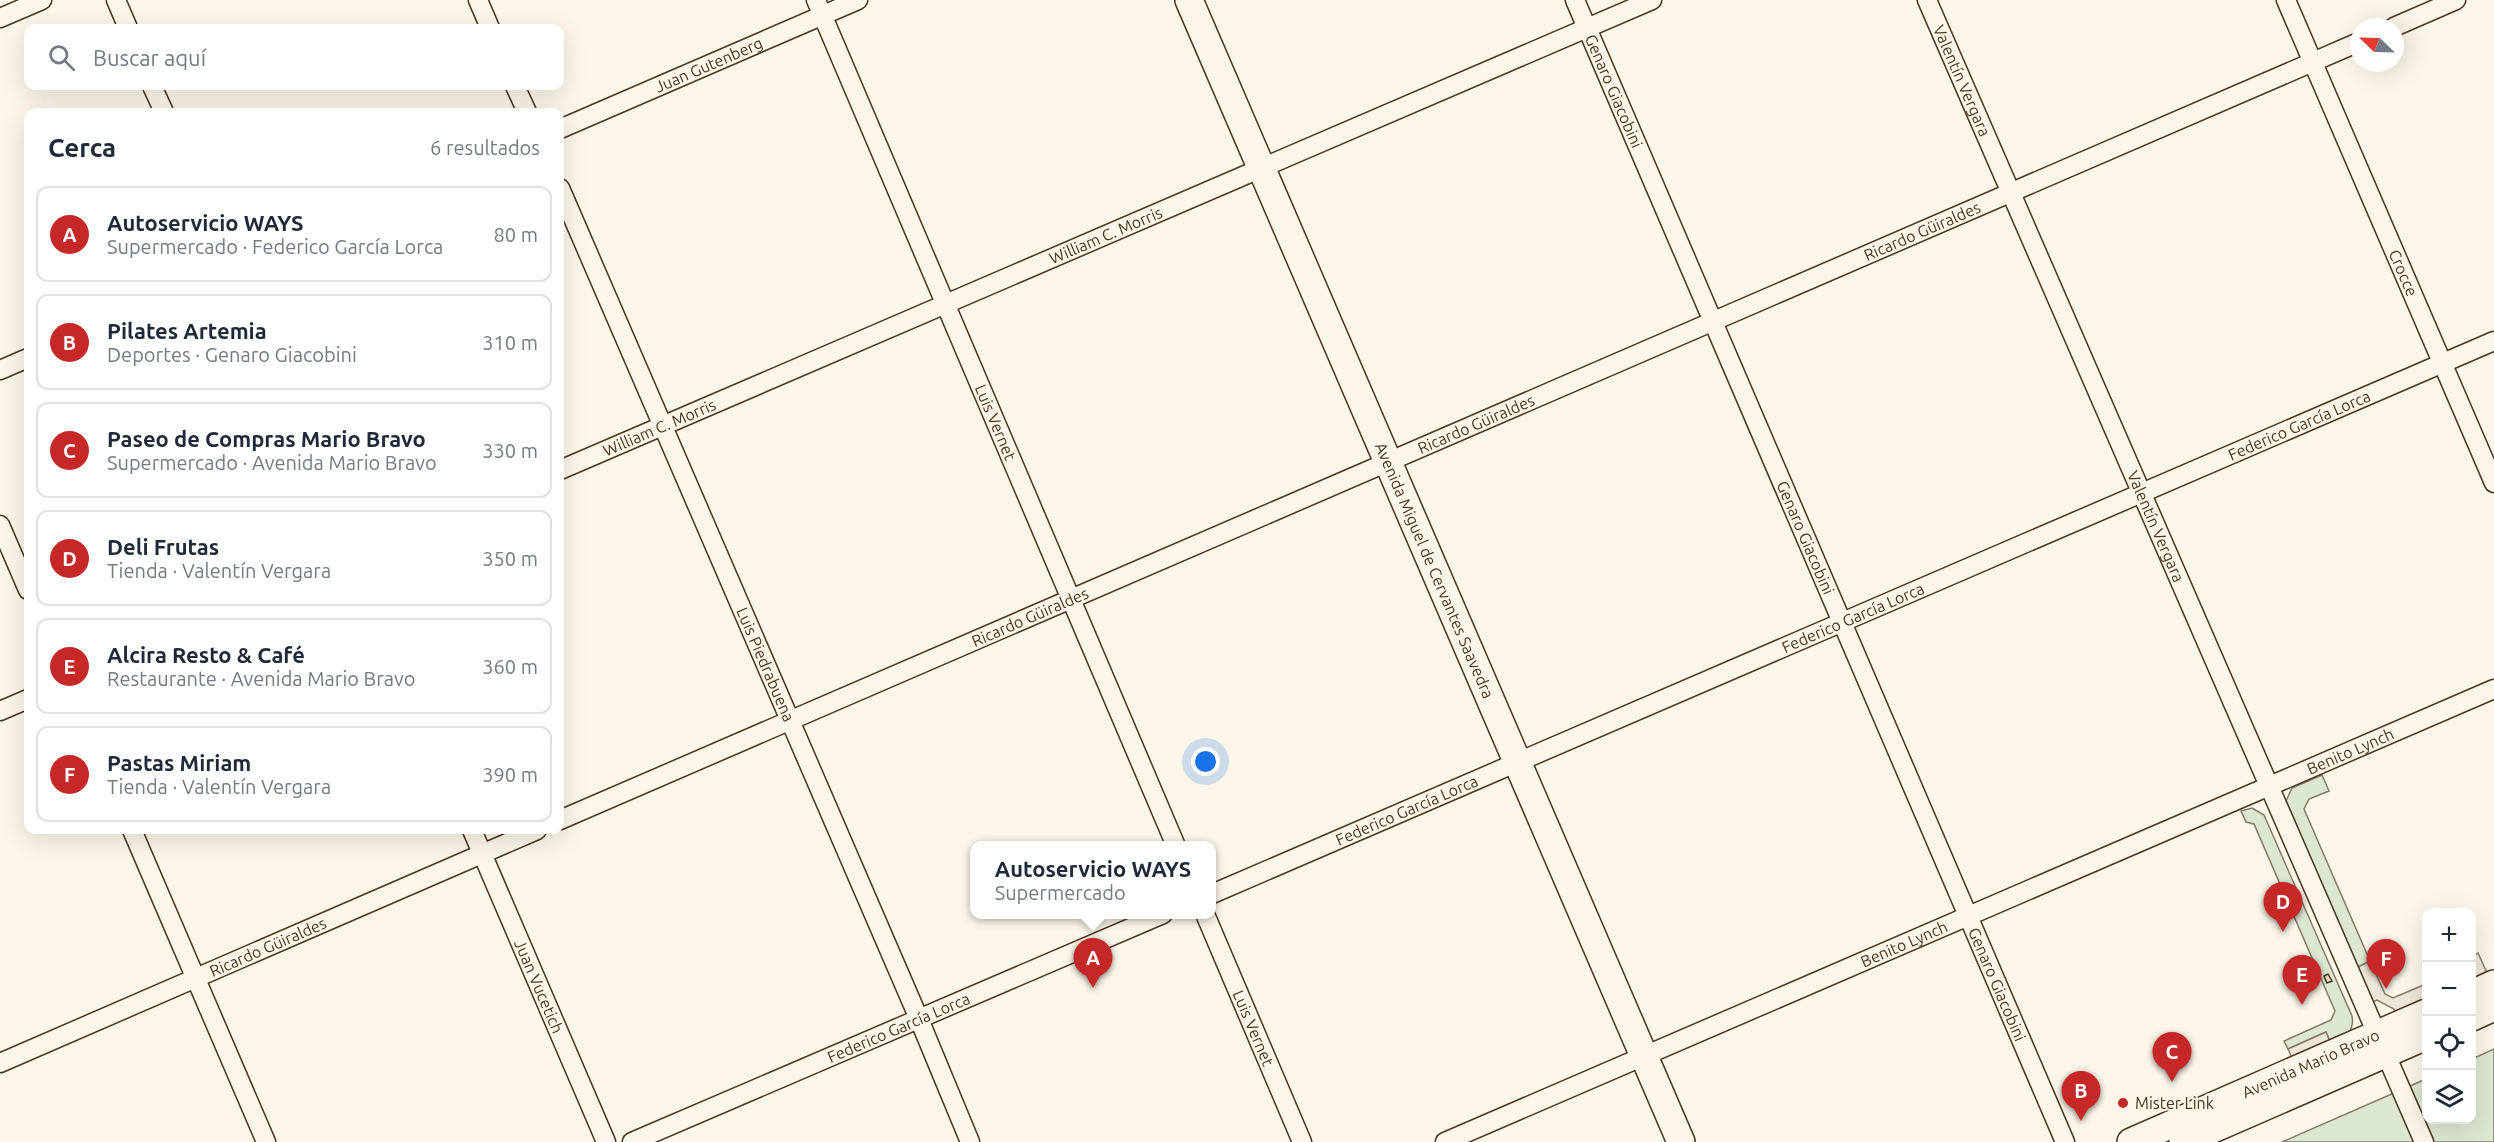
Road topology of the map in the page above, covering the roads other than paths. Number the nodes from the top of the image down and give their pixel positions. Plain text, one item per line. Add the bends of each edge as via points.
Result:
1 (42, 0) edge
2 (116, 0) edge
3 (478, 0) edge
4 (858, 0) edge
5 (1188, 0) edge
6 (1575, 0) edge
7 (1652, 0) edge
8 (1928, 0) edge
9 (2286, 0) edge
10 (2456, 0) edge
11 (819, 8) edge
12 (0, 18) edge
13 (2404, 23) edge
14 (126, 24) edge
15 (488, 24) edge
16 (1587, 28) junction
17 (2350, 46) edge
18 (2313, 62) junction
19 (154, 90) edge
20 (517, 90) edge
21 (162, 108) edge
22 (525, 108) edge
23 (564, 127) edge
24 (1261, 169) junction
25 (2010, 193) junction
26 (564, 197) edge
27 (945, 304) junction
28 (1713, 322) junction
29 (2494, 341) edge
30 (24, 360) edge
31 (2443, 364) junction
32 (0, 370) edge
33 (663, 426) junction
34 (1387, 461) junction
35 (564, 468) edge
36 (2494, 483) edge
37 (2142, 494) junction
38 (0, 525) edge
39 (24, 582) edge
40 (1071, 599) junction
41 (1842, 623) junction
42 (2494, 689) edge
43 (24, 701) edge
44 (0, 711) edge
45 (790, 721) junction
46 (1517, 763) junction
47 (2269, 786) junction
48 (564, 818) edge
49 (134, 834) edge
50 (474, 834) edge
51 (527, 834) edge
52 (1174, 841) edge
53 (482, 853) junction
54 (1216, 892) edge
55 (1969, 917) junction
56 (1154, 919) edge
57 (1207, 919) edge
58 (195, 978) junction
59 (2494, 984) edge
60 (2476, 992) edge
61 (2494, 1007) edge
62 (2423, 1016) edge
63 (2474, 1016) edge
64 (919, 1019) junction
65 (2422, 1037) edge
66 (2381, 1044) junction
67 (1644, 1056) junction
68 (0, 1063) edge
69 (266, 1142) edge
70 (606, 1142) edge
71 (632, 1142) edge
72 (970, 1142) edge
73 (1302, 1142) edge
74 (1445, 1142) edge
75 (1681, 1142) edge
76 (2065, 1142) edge
77 (2130, 1142) edge
78 (2183, 1142) edge
79 (2424, 1142) edge

1 - 12 street
2 - 14 street
3 - 15 street
4 - 11 street, Juan Gutenberg
5 - 24 street, Avenida Miguel de Cervantes Saavedra
6 - 16 street, Genaro Giacobini
7 - 16 street, William C. Morris
8 - 25 street, Valentín Vergara
9 - 18 street, Crocce
10 - 13 street
11 - 23 street, Juan Gutenberg
11 - 27 street, Luis Vernet
16 - 24 street, William C. Morris
16 - 28 street, Genaro Giacobini
17 - 18 street, Ricardo Güiraldes
18 - 25 street, Ricardo Güiraldes
18 - 31 street, Crocce
19 - 21 street
20 - 22 street
24 - 27 street, William C. Morris
24 - 34 street, Avenida Miguel de Cervantes Saavedra
25 - 28 street, Ricardo Güiraldes
25 - 37 street, Valentín Vergara
26 - 33 street, Luis Piedrabuena
27 - 33 street, William C. Morris
27 - 40 street, Luis Vernet
28 - 34 street, Ricardo Güiraldes
28 - 41 street, Genaro Giacobini
29 - 31 street, Federico García Lorca
30 - 32 street
31 - 36 street, Crocce
31 - 37 street, Federico García Lorca
33 - 35 street, William C. Morris
33 - 45 street, Luis Piedrabuena
34 - 40 street, Ricardo Güiraldes
34 - 46 street, Avenida Miguel de Cervantes Saavedra
37 - 41 street, Federico García Lorca
37 - 47 street, Valentín Vergara
38 - 39 street
40 - 45 street, Ricardo Güiraldes
40 - 52 street, Luis Vernet
41 - 46 street, Federico García Lorca
41 - 55 street, Genaro Giacobini
42 - 47 street, Benito Lynch
43 - 44 street
45 - 48 street, Ricardo Güiraldes
45 - 64 street, Luis Piedrabuena
46 - 54 street, Federico García Lorca
46 - 67 street, Avenida Miguel de Cervantes Saavedra
47 - 55 street, Benito Lynch
47 - 66 street, Valentín Vergara
49 - 58 street
50 - 53 street, Juan Vucetich
51 - 53 street, Ricardo Güiraldes
53 - 58 street, Ricardo Güiraldes
53 - 70 street, Juan Vucetich
55 - 67 street, Benito Lynch
55 - 76 street, Genaro Giacobini
56 - 64 street, Federico García Lorca
57 - 73 street, Luis Vernet
58 - 68 street, Ricardo Güiraldes
58 - 69 street
59 - 60 street
61 - 63 street
62 - 66 street, Avenida Mario Bravo
64 - 71 street, Federico García Lorca
64 - 72 street, Luis Piedrabuena
65 - 66 street, Avenida Mario Bravo
66 - 77 street, Avenida Mario Bravo
66 - 78 street, Avenida Mario Bravo
66 - 79 street, Valentín Vergara
67 - 74 street, Benito Lynch
67 - 75 street, Avenida Miguel de Cervantes Saavedra

